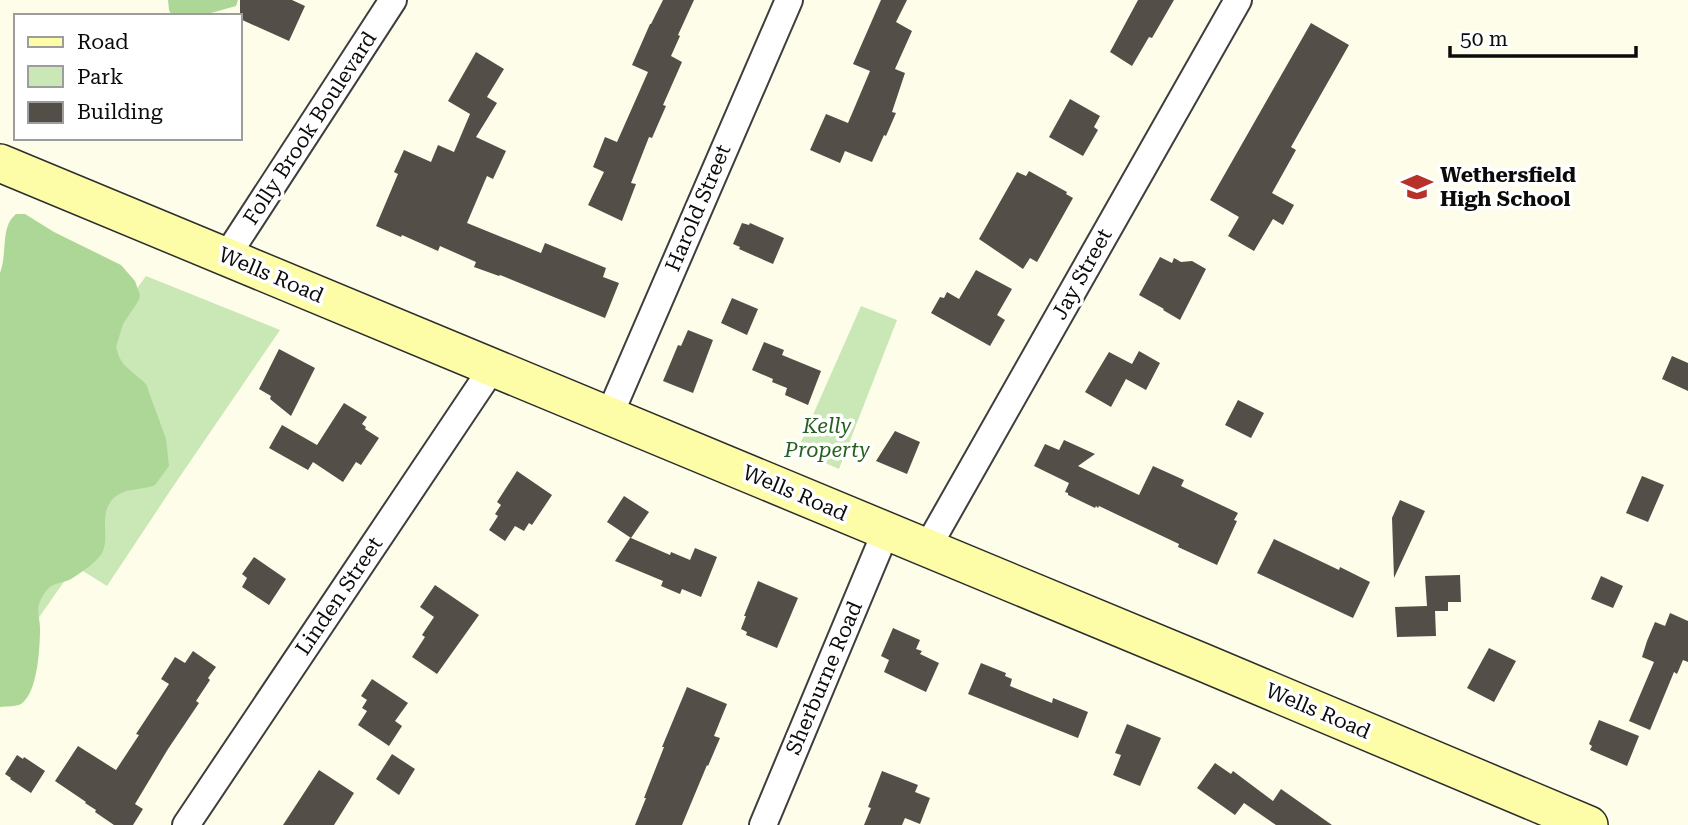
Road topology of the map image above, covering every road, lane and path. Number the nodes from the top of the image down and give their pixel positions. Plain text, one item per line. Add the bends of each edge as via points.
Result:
1 (393, 0) edge
2 (789, 0) edge
3 (1238, 0) edge
4 (0, 163) edge
5 (226, 257) junction
6 (493, 367) junction
7 (609, 416) junction
8 (886, 531) junction
9 (927, 548) junction
10 (186, 825) edge
11 (763, 825) edge
12 (1589, 825) edge

1 - 5 street, Folly Brook Boulevard
2 - 7 street, Harold Street
3 - 9 street, Jay Street
4 - 5 main road, Wells Road
5 - 6 main road, Wells Road
6 - 7 main road, Wells Road
6 - 10 street, Linden Street
7 - 8 main road, Wells Road
8 - 9 main road, Wells Road
8 - 11 street, Sherburne Road
9 - 12 main road, Wells Road

